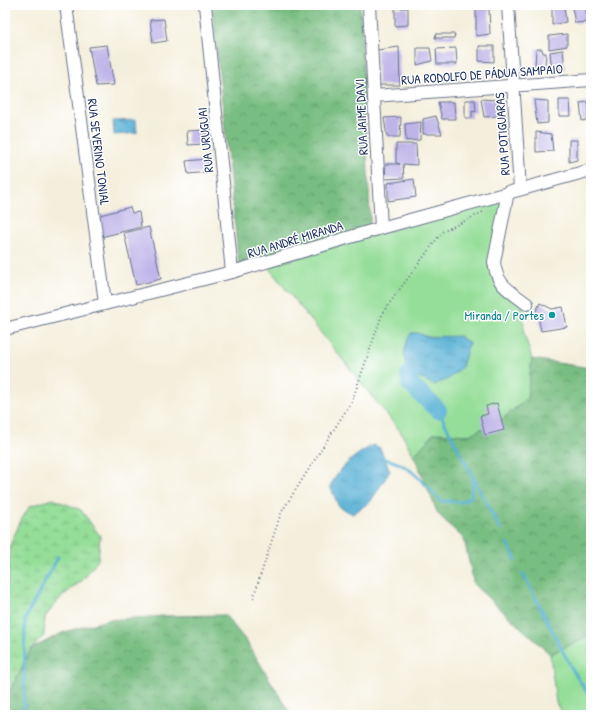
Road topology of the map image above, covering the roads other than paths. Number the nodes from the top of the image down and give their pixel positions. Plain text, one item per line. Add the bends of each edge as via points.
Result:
1 (66, 5) edge
2 (205, 5) edge
3 (369, 5) edge
4 (508, 5) edge
5 (591, 80) edge
6 (513, 84) junction
7 (374, 96) junction
8 (591, 170) edge
9 (520, 189) junction
10 (507, 196) junction
11 (381, 228) junction
12 (232, 272) junction
13 (105, 303) junction
14 (527, 304) dead end
15 (5, 329) edge

1 - 13 street, RUA SEVERINO TONIAL
2 - 12 street, RUA URUGUAI
3 - 7 street, RUA JAIME DAVI
4 - 6 street, RUA POTIGUARAS
5 - 6 street, RUA RODOLFO DE PÁDUA SAMPAIO
6 - 7 street, RUA RODOLFO DE PÁDUA SAMPAIO
6 - 9 street, RUA POTIGUARAS
7 - 11 street, RUA JAIME DAVI
8 - 9 street, RUA ANDRÉ MIRANDA
9 - 10 street, RUA ANDRÉ MIRANDA
10 - 11 street, RUA ANDRÉ MIRANDA
10 - 14 street via 494,262 495,273 500,284
11 - 12 street, RUA ANDRÉ MIRANDA
12 - 13 street, RUA ANDRÉ MIRANDA
13 - 15 street, RUA ANDRÉ MIRANDA

